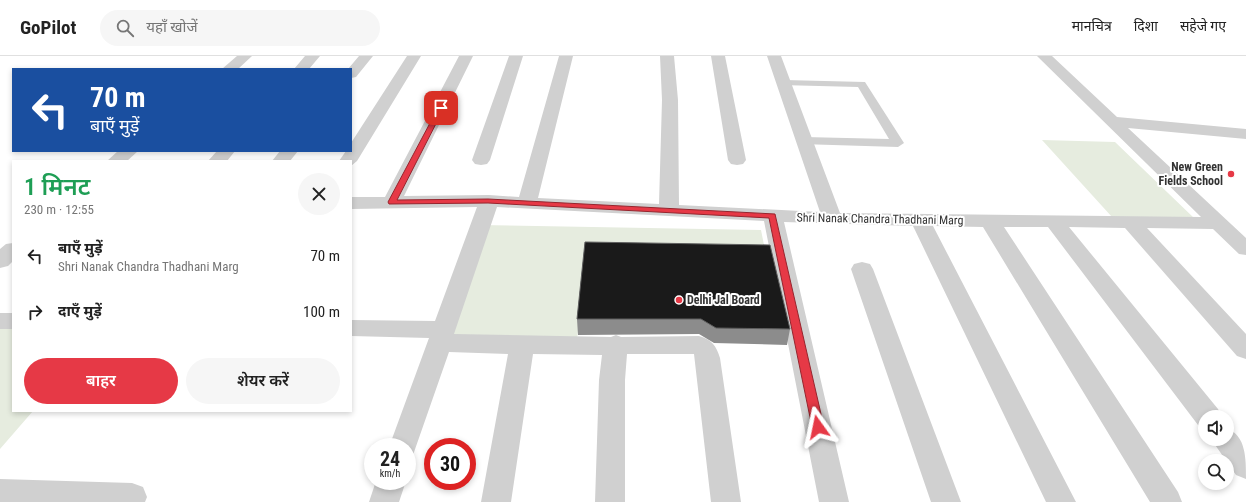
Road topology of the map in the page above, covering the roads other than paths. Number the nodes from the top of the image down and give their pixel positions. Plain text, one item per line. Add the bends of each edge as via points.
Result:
1 (245, 56) edge
2 (313, 56) edge
3 (366, 56) edge
4 (414, 56) edge
5 (466, 56) edge
6 (516, 56) edge
7 (566, 56) edge
8 (667, 56) edge
9 (718, 56) edge
10 (774, 56) edge
11 (1044, 56) edge
12 (230, 68) edge
13 (302, 68) edge
14 (352, 73) edge
15 (784, 84) junction
16 (1111, 121) junction
17 (1246, 134) edge
18 (804, 141) junction
19 (128, 152) edge
20 (225, 152) edge
21 (288, 152) edge
22 (117, 160) edge
23 (218, 160) edge
24 (282, 160) edge
25 (349, 160) edge
26 (481, 160) dead end
27 (737, 160) dead end
28 (488, 201) junction
29 (392, 202) junction
30 (527, 203) junction
31 (353, 206) edge
32 (669, 211) junction
33 (772, 216) junction
34 (832, 220) junction
35 (920, 220) junction
36 (990, 221) junction
37 (1053, 221) junction
38 (1130, 222) junction
39 (1217, 222) junction
40 (1246, 249) edge
41 (12, 250) edge
42 (0, 260) edge
43 (862, 269) dead end
44 (0, 321) edge
45 (12, 321) edge
46 (352, 328) edge
47 (442, 337) junction
48 (522, 344) junction
49 (616, 344) junction
50 (1246, 350) edge
51 (1202, 410) edge
52 (407, 438) edge
53 (1230, 446) edge
54 (1246, 466) edge
55 (389, 490) edge
56 (0, 492) edge
57 (132, 497) dead end
58 (384, 502) edge
59 (496, 502) edge
60 (610, 502) edge
61 (726, 502) edge
62 (834, 502) edge
63 (946, 502) edge
64 (1062, 502) edge
65 (1167, 502) edge

1 - 12 street
2 - 13 street
3 - 14 street
4 - 25 street
5 - 29 street
6 - 26 street
7 - 30 street
8 - 32 street via 670,100
9 - 27 street
10 - 15 street
11 - 16 street
15 - 18 street
15 - 18 lane via 861,84 898,143
16 - 17 street
16 - 39 street
18 - 34 street
19 - 22 street
20 - 23 street
21 - 24 street
28 - 29 street, Shri Nanak Chandra Thadhani Marg
28 - 30 street, Shri Nanak Chandra Thadhani Marg
28 - 47 street
29 - 31 street, Shri Nanak Chandra Thadhani Marg
30 - 32 street, Shri Nanak Chandra Thadhani Marg
32 - 33 street, Shri Nanak Chandra Thadhani Marg
33 - 34 street, Shri Nanak Chandra Thadhani Marg
33 - 62 street
34 - 35 street, Shri Nanak Chandra Thadhani Marg
35 - 36 street, Shri Nanak Chandra Thadhani Marg
35 - 64 street
36 - 37 street, Shri Nanak Chandra Thadhani Marg
36 - 65 street
37 - 38 street, Shri Nanak Chandra Thadhani Marg
37 - 51 street
38 - 39 street, Shri Nanak Chandra Thadhani Marg
38 - 50 street
39 - 40 street
41 - 42 street
43 - 63 street
44 - 45 street
46 - 47 street
47 - 48 street
47 - 52 street
48 - 49 street
48 - 59 street
49 - 60 street via 612,380
49 - 61 street via 691,344 705,349
53 - 54 street
55 - 58 street
56 - 57 street

